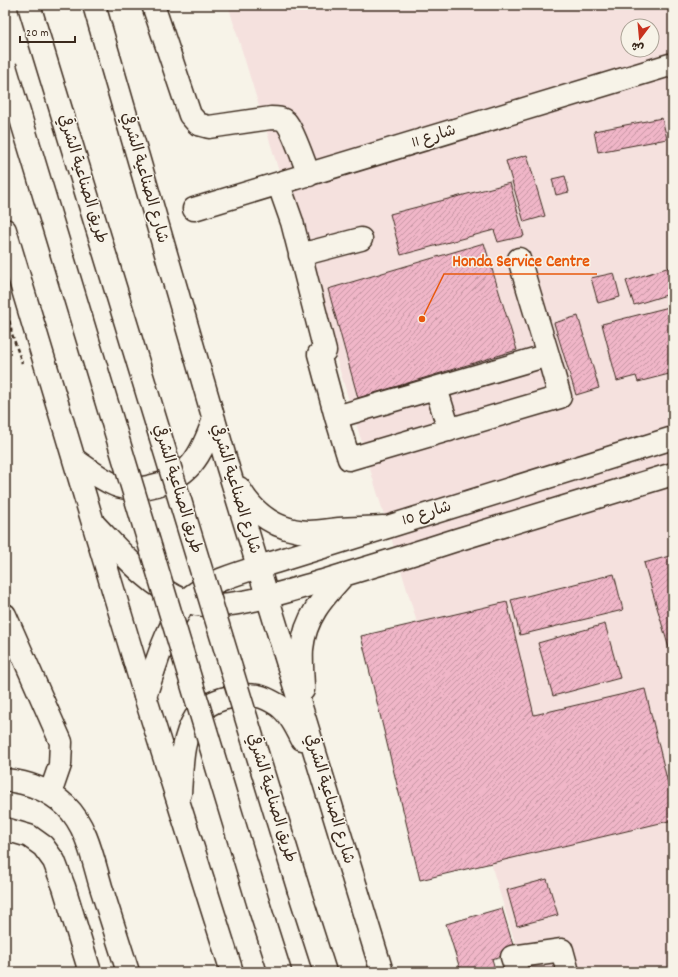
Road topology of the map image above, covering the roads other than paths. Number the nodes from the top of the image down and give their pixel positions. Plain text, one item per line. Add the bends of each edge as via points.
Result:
1 (29, 5) edge
2 (94, 5) edge
3 (153, 5) edge
4 (673, 64) edge
5 (5, 66) edge
6 (309, 175) junction
7 (279, 185) junction
8 (194, 210) dead end
9 (5, 230) edge
10 (361, 239) dead end
11 (300, 255) junction
12 (519, 259) dead end
13 (548, 355) junction
14 (436, 388) junction
15 (336, 417) junction
16 (214, 419) junction
17 (449, 430) junction
18 (673, 438) edge
19 (74, 459) junction
20 (228, 468) junction
21 (673, 474) edge
22 (94, 524) junction
23 (383, 527) junction
24 (258, 567) junction
25 (344, 575) junction
26 (267, 597) junction
27 (185, 601) junction
28 (5, 615) edge
29 (145, 696) junction
30 (302, 709) junction
31 (5, 780) edge
32 (326, 787) junction
33 (50, 794) junction
34 (179, 804) junction
35 (5, 829) edge
36 (90, 972) edge
37 (128, 972) edge
38 (232, 972) edge
39 (280, 972) edge
40 (325, 972) edge
41 (382, 972) edge
42 (517, 972) edge
43 (568, 972) edge

1 - 40 main road, طريق الصناعية الشرقي, bridge
2 - 16 main road, شارع الصناعية الشرقي
3 - 6 main road via 190,114 198,124 209,127 280,118 286,123 295,140
4 - 6 main road, شارع 11
5 - 39 main road, bridge
6 - 7 main road, شارع 11
7 - 8 main road, شارع 11
7 - 11 main road
9 - 19 main road
10 - 11 main road
11 - 15 main road
12 - 13 main road
13 - 14 main road
13 - 17 main road via 560,397
14 - 15 main road
14 - 17 main road
15 - 17 main road via 349,459
16 - 19 main road via 199,455 184,473 163,484 140,489 116,485
16 - 20 main road, شارع الصناعية الشرقي
18 - 23 main road, شارع 10
19 - 22 main road
20 - 23 main road via 242,494 264,518 277,526 293,531 310,532
20 - 24 main road, شارع الصناعية الشرقي
21 - 25 main road
22 - 27 main road via 149,578
22 - 29 main road
23 - 24 main road, شارع 10
24 - 26 main road, شارع الصناعية الشرقي
24 - 27 main road, شارع 10 via 223,579 200,590
25 - 26 main road
25 - 30 main road via 316,608 306,631 302,649
26 - 27 main road via 206,606
26 - 30 main road, شارع الصناعية الشرقي
27 - 29 main road, شارع 10 via 167,634
28 - 33 main road via 61,742 60,765
29 - 34 main road
30 - 32 main road, شارع الصناعية الشرقي
31 - 33 main road via 20,781
32 - 34 main road via 294,722 278,705 259,696 228,697 207,706 195,717 182,758
32 - 41 main road, شارع الصناعية الشرقي
33 - 37 main road via 66,806 82,831
34 - 38 main road
35 - 36 main road via 29,836 43,846 54,861
42 - 43 main road via 512,957 562,950

